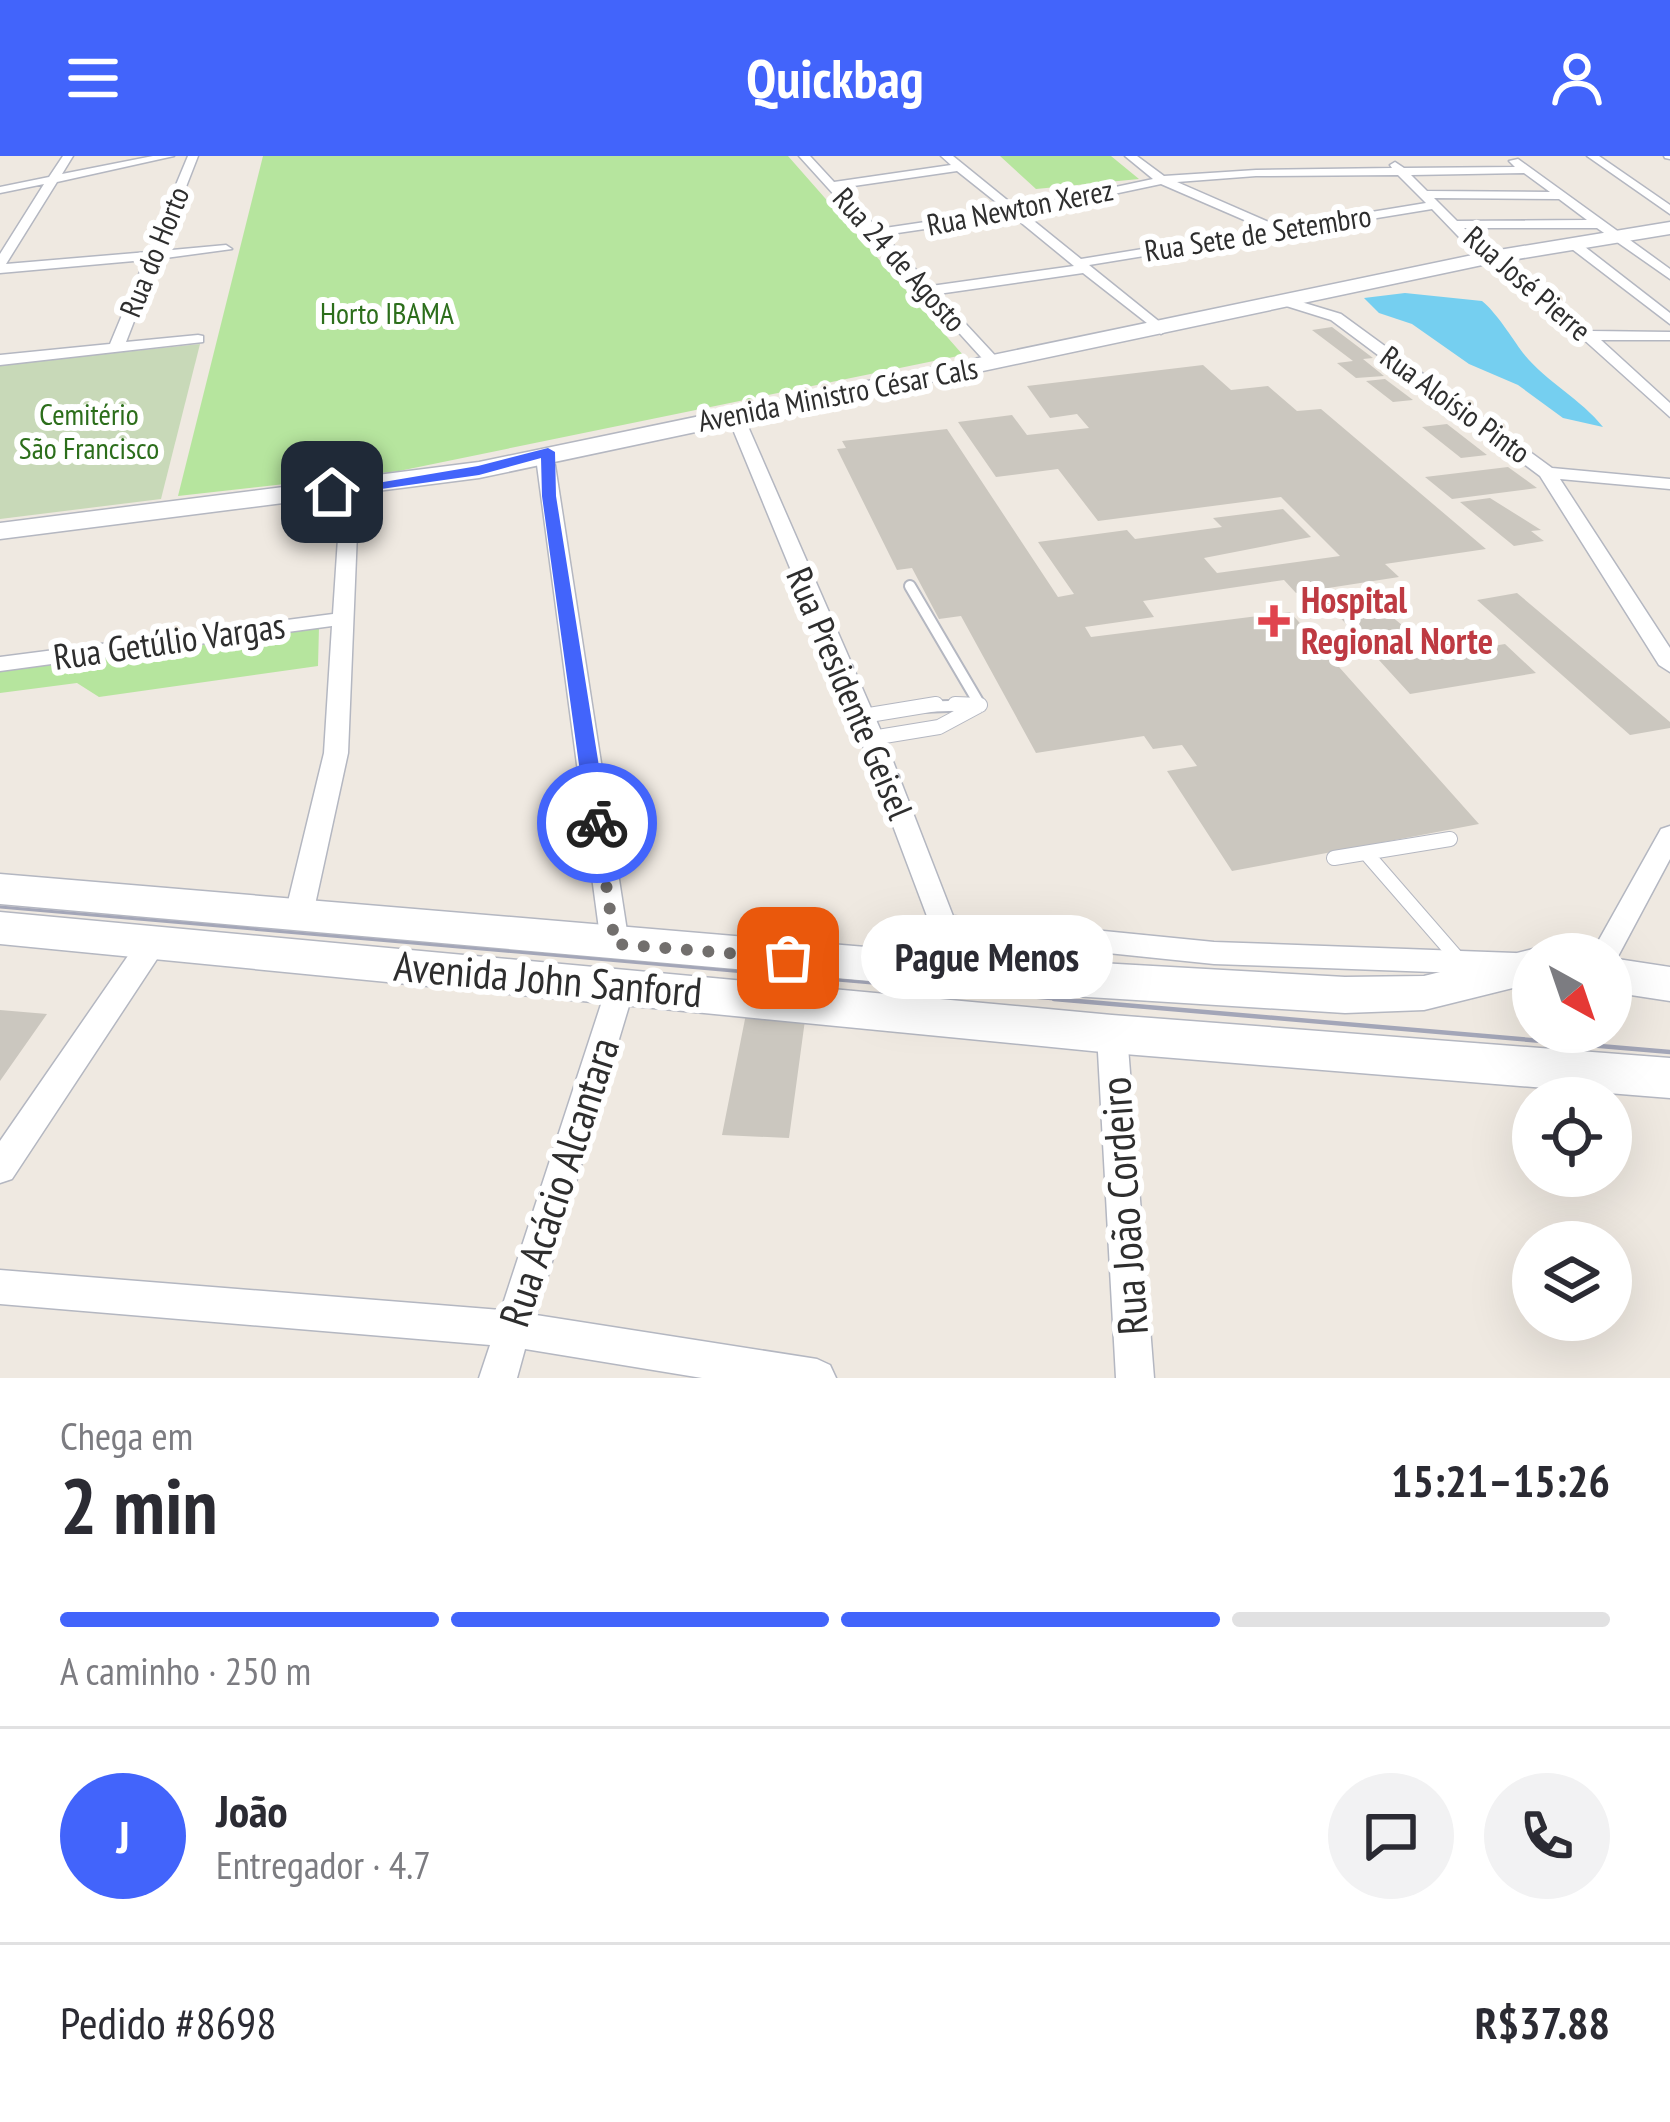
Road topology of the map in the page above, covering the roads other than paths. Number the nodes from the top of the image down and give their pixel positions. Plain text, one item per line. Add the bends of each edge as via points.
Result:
1 (68, 156) edge
2 (169, 156) edge
3 (193, 156) edge
4 (804, 156) edge
5 (946, 156) edge
6 (1130, 156) edge
7 (1384, 156) edge
8 (1507, 156) edge
9 (1592, 156) edge
10 (960, 166) junction
11 (1400, 170) junction
12 (1525, 170) junction
13 (0, 176) edge
14 (54, 179) junction
15 (1162, 180) junction
16 (831, 186) junction
17 (16, 187) junction
18 (0, 190) edge
19 (1559, 196) junction
20 (1433, 200) junction
21 (39, 203) junction
22 (1670, 210) edge
23 (1018, 211) junction
24 (1458, 224) junction
25 (1670, 228) edge
26 (1606, 230) junction
27 (1279, 231) junction
28 (874, 233) junction
29 (1572, 243) junction
30 (226, 250) dead end
31 (155, 255) junction
32 (1487, 257) junction
33 (0, 266) edge
34 (1082, 266) junction
35 (1670, 275) edge
36 (927, 291) junction
37 (1288, 302) junction
38 (1670, 320) edge
39 (1161, 330) junction
40 (1587, 334) junction
41 (1670, 336) edge
42 (198, 340) dead end
43 (116, 348) junction
44 (0, 360) edge
45 (995, 364) junction
46 (1670, 412) edge
47 (735, 415) junction
48 (547, 459) junction
49 (1547, 473) junction
50 (1670, 484) edge
51 (349, 508) junction
52 (0, 531) edge
53 (0, 549) edge
54 (910, 586) dead end
55 (339, 619) junction
56 (0, 664) edge
57 (1670, 665) edge
58 (980, 705) junction
59 (867, 727) junction
60 (1670, 835) edge
61 (1450, 838) dead end
62 (1366, 853) junction
63 (1334, 858) dead end
64 (0, 889) edge
65 (299, 914) junction
66 (944, 926) junction
67 (0, 928) edge
68 (1616, 933) edge
69 (153, 942) junction
70 (1460, 959) junction
71 (1512, 964) edge
72 (618, 965) junction
73 (1512, 971) edge
74 (961, 972) junction
75 (1632, 978) edge
76 (1670, 984) edge
77 (1112, 1034) junction
78 (1670, 1078) edge
79 (0, 1168) edge
80 (0, 1287) edge
81 (512, 1329) junction
82 (498, 1378) edge
83 (817, 1378) edge
84 (1136, 1378) edge

1 - 14 street
2 - 14 street
3 - 31 street, Rua do Horto
4 - 16 street, Rua 24 de Agosto
5 - 10 street
6 - 15 street
7 - 11 street, Rua José Pierre
8 - 12 street
9 - 22 street
10 - 16 street
10 - 23 street
11 - 12 street, Rua Newton Xerez
11 - 15 street, Rua Newton Xerez
11 - 20 street, Rua José Pierre
12 - 19 street
13 - 17 street
14 - 17 street
14 - 21 street
15 - 23 street, Rua Newton Xerez
15 - 27 street
16 - 28 street, Rua 24 de Agosto
17 - 18 street
17 - 21 street
19 - 20 street, Rua Sete de Setembro
19 - 26 street
20 - 24 street, Rua José Pierre
20 - 27 street, Rua Sete de Setembro
21 - 33 street
23 - 28 street, Rua Newton Xerez
23 - 34 street
24 - 26 street
24 - 32 street, Rua José Pierre
25 - 26 main road, Avenida Ministro César Cals
26 - 29 main road, Avenida Ministro César Cals
26 - 35 street
27 - 34 street, Rua Sete de Setembro
28 - 36 street, Rua 24 de Agosto
29 - 32 main road, Avenida Ministro César Cals
29 - 38 street
30 - 31 street
31 - 33 street
31 - 43 street, Rua do Horto
32 - 37 main road, Avenida Ministro César Cals
32 - 40 street, Rua José Pierre
34 - 36 street, Rua Sete de Setembro
34 - 39 street
36 - 45 street, Rua 24 de Agosto
37 - 39 main road, Avenida Ministro César Cals
37 - 49 street, Rua Aloísio Pinto via 1336,317
39 - 45 main road, Avenida Ministro César Cals
40 - 41 street
40 - 46 street, Rua José Pierre
42 - 43 street
43 - 44 street
45 - 47 main road, Avenida Ministro César Cals
47 - 48 main road, Avenida Ministro César Cals
47 - 59 street, Rua Presidente Geisel
48 - 51 main road, Avenida Ministro César Cals via 499,487
48 - 52 main road, Avenida Ministro César Cals
48 - 72 street
49 - 50 street
49 - 57 street, Rua Aloísio Pinto
51 - 53 main road, Avenida Ministro César Cals
51 - 55 street
54 - 58 lane
55 - 56 street, Rua Getúlio Vargas
55 - 65 street via 334,773
58 - 59 lane via 940,703
58 - 59 lane via 939,727
59 - 66 street, Rua Presidente Geisel
60 - 68 street
61 - 62 lane
62 - 63 lane
62 - 70 lane
64 - 65 main road, Avenida John Sanford
65 - 72 main road, Avenida John Sanford
66 - 70 street via 1214,952
66 - 74 street, Rua Presidente Geisel
67 - 69 main road, Avenida John Sanford
69 - 72 main road, Avenida John Sanford
69 - 79 street
70 - 71 street
72 - 74 main road, Avenida John Sanford
72 - 77 main road, Avenida John Sanford
72 - 81 street, Rua Acácio Alcantara
73 - 74 main road, Avenida John Sanford via 1387,996
75 - 76 main road
77 - 78 main road, Avenida John Sanford
77 - 84 street, Rua João Cordeiro
80 - 81 street
81 - 82 street, Rua Acácio Alcantara
81 - 83 street

